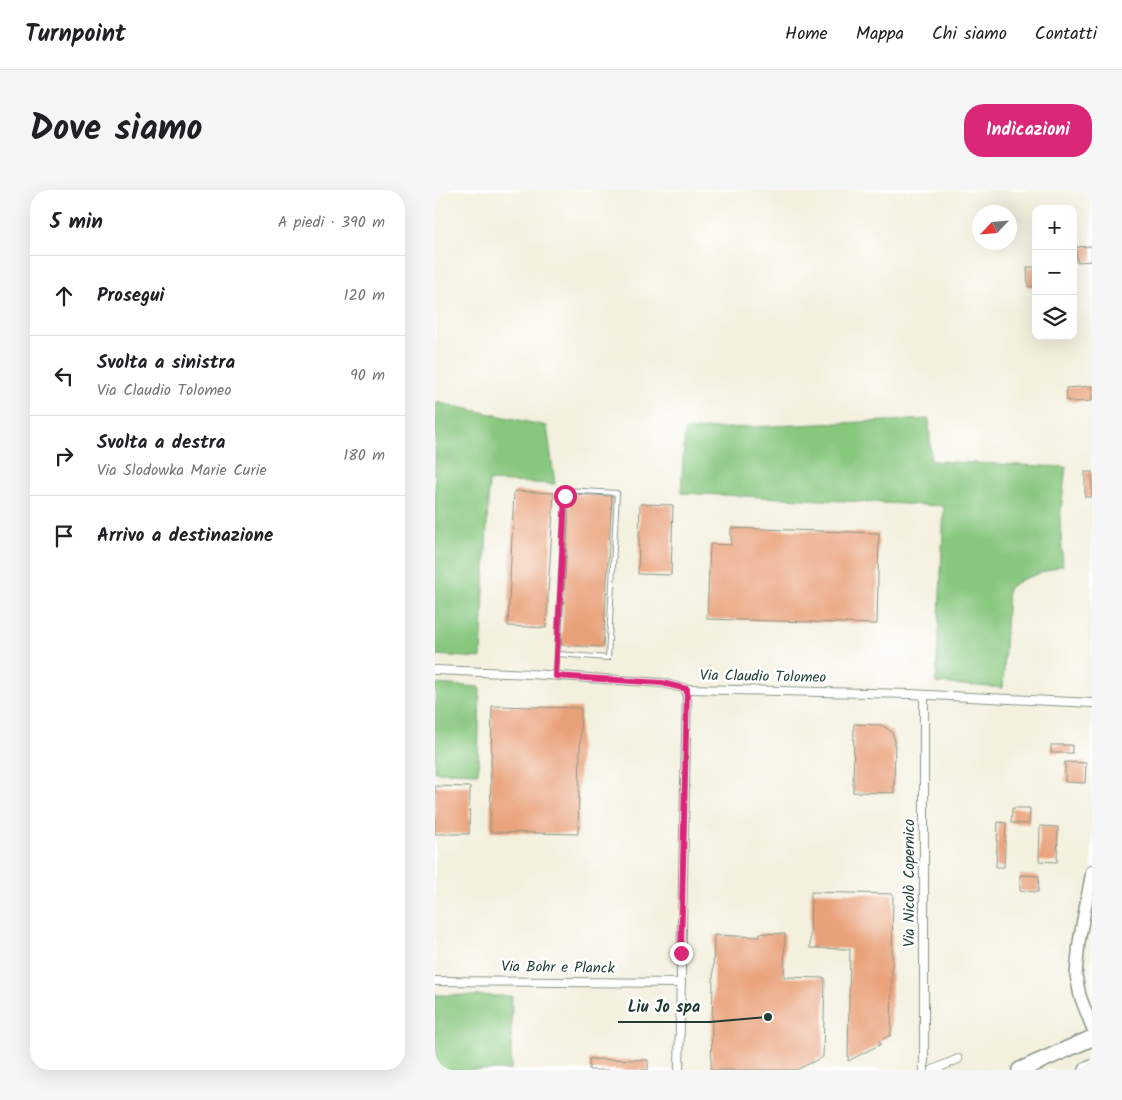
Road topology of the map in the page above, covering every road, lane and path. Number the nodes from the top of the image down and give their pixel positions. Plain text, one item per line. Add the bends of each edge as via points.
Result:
1 (558, 654) junction
2 (435, 670) edge
3 (556, 676) junction
4 (687, 689) junction
5 (923, 695) junction
6 (1092, 703) edge
7 (1092, 871) edge
8 (435, 981) edge
9 (681, 983) junction
10 (1092, 1027) edge
11 (1092, 1038) edge
12 (958, 1059) dead end
13 (1092, 1068) edge
14 (679, 1070) edge
15 (924, 1070) edge
16 (933, 1070) edge
17 (1020, 1070) edge
18 (1087, 1070) edge

1 - 1 lane via 566,490 617,493 607,658
1 - 3 lane
2 - 3 street, Via Claudio Tolomeo
3 - 4 street, Via Claudio Tolomeo via 662,683
4 - 5 street, Via Claudio Tolomeo
4 - 9 street
5 - 6 street, Via Claudio Tolomeo
5 - 15 street, Via Nicolò Copernico
7 - 10 street via 1076,965 1077,985
8 - 9 street, Via Bohr e Planck
9 - 14 street
11 - 17 highway
12 - 16 street
13 - 18 highway

